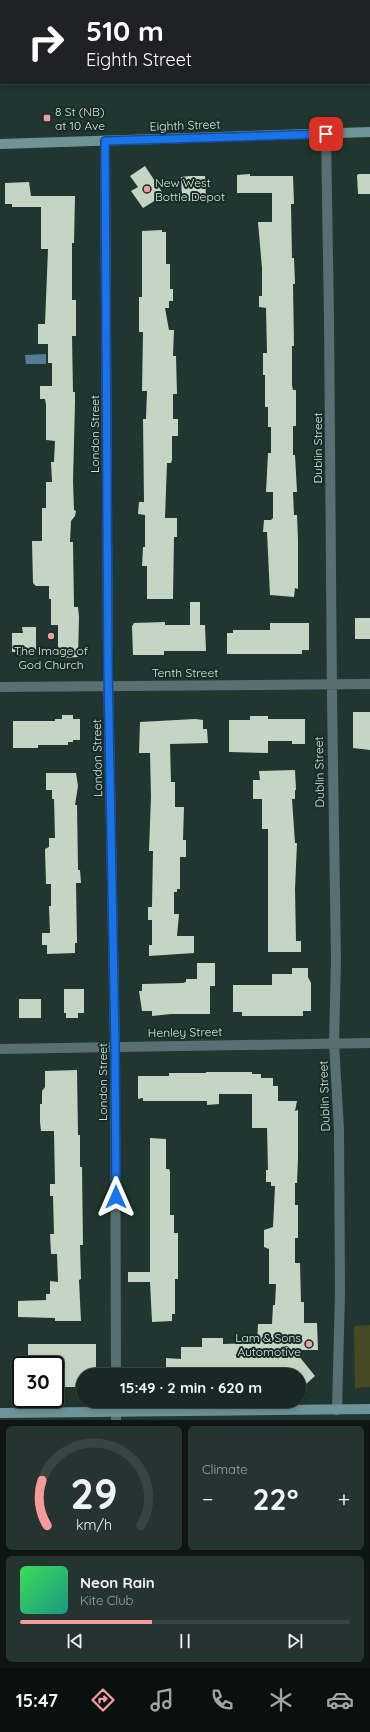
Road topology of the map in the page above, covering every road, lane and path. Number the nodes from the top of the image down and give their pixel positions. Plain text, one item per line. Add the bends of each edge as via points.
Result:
1 (370, 132) edge
2 (326, 134) junction
3 (105, 141) junction
4 (0, 144) edge
5 (332, 684) junction
6 (370, 684) edge
7 (109, 686) junction
8 (0, 687) edge
9 (334, 1043) junction
10 (370, 1043) edge
11 (115, 1046) junction
12 (0, 1049) edge
13 (116, 1368) edge
14 (337, 1410) junction
15 (370, 1410) edge
16 (116, 1411) edge
17 (0, 1413) edge

1 - 2 street, Eighth Street
2 - 3 street, Eighth Street
2 - 5 street, Dublin Street
3 - 4 street, Eighth Street
3 - 7 street, London Street
5 - 6 street, Tenth Street
5 - 7 street, Tenth Street
5 - 9 street, Dublin Street via 336,960
7 - 8 street, Tenth Street
7 - 11 street, London Street
9 - 10 street, Henley Street
9 - 11 street, Henley Street
9 - 14 street, Dublin Street via 339,1130 340,1285
11 - 12 street, Henley Street
11 - 13 street, London Street
14 - 15 street
14 - 16 street
16 - 17 street

